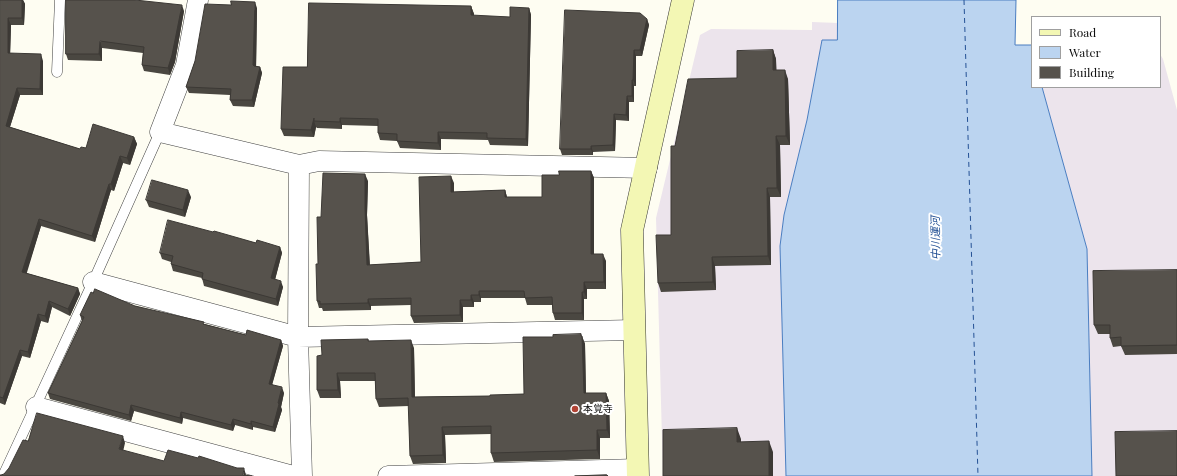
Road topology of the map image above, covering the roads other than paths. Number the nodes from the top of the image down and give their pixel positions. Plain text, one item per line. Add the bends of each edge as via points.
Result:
1 (60, 0) edge
2 (198, 0) edge
3 (684, 0) edge
4 (57, 72) dead end
5 (160, 132) junction
6 (299, 164) junction
7 (647, 168) junction
8 (93, 282) junction
9 (634, 330) junction
10 (298, 337) junction
11 (36, 407) junction
12 (638, 472) edge
13 (4, 476) edge
14 (293, 476) edge
15 (302, 476) edge
16 (388, 476) edge

1 - 4 lane
2 - 5 street via 186,65
3 - 7 street
5 - 6 street
5 - 8 lane
6 - 7 street via 319,161
6 - 10 street
7 - 9 street via 632,230
8 - 10 street
8 - 11 lane
9 - 10 street
9 - 12 street
10 - 15 street
11 - 13 lane
11 - 14 street
12 - 16 street

